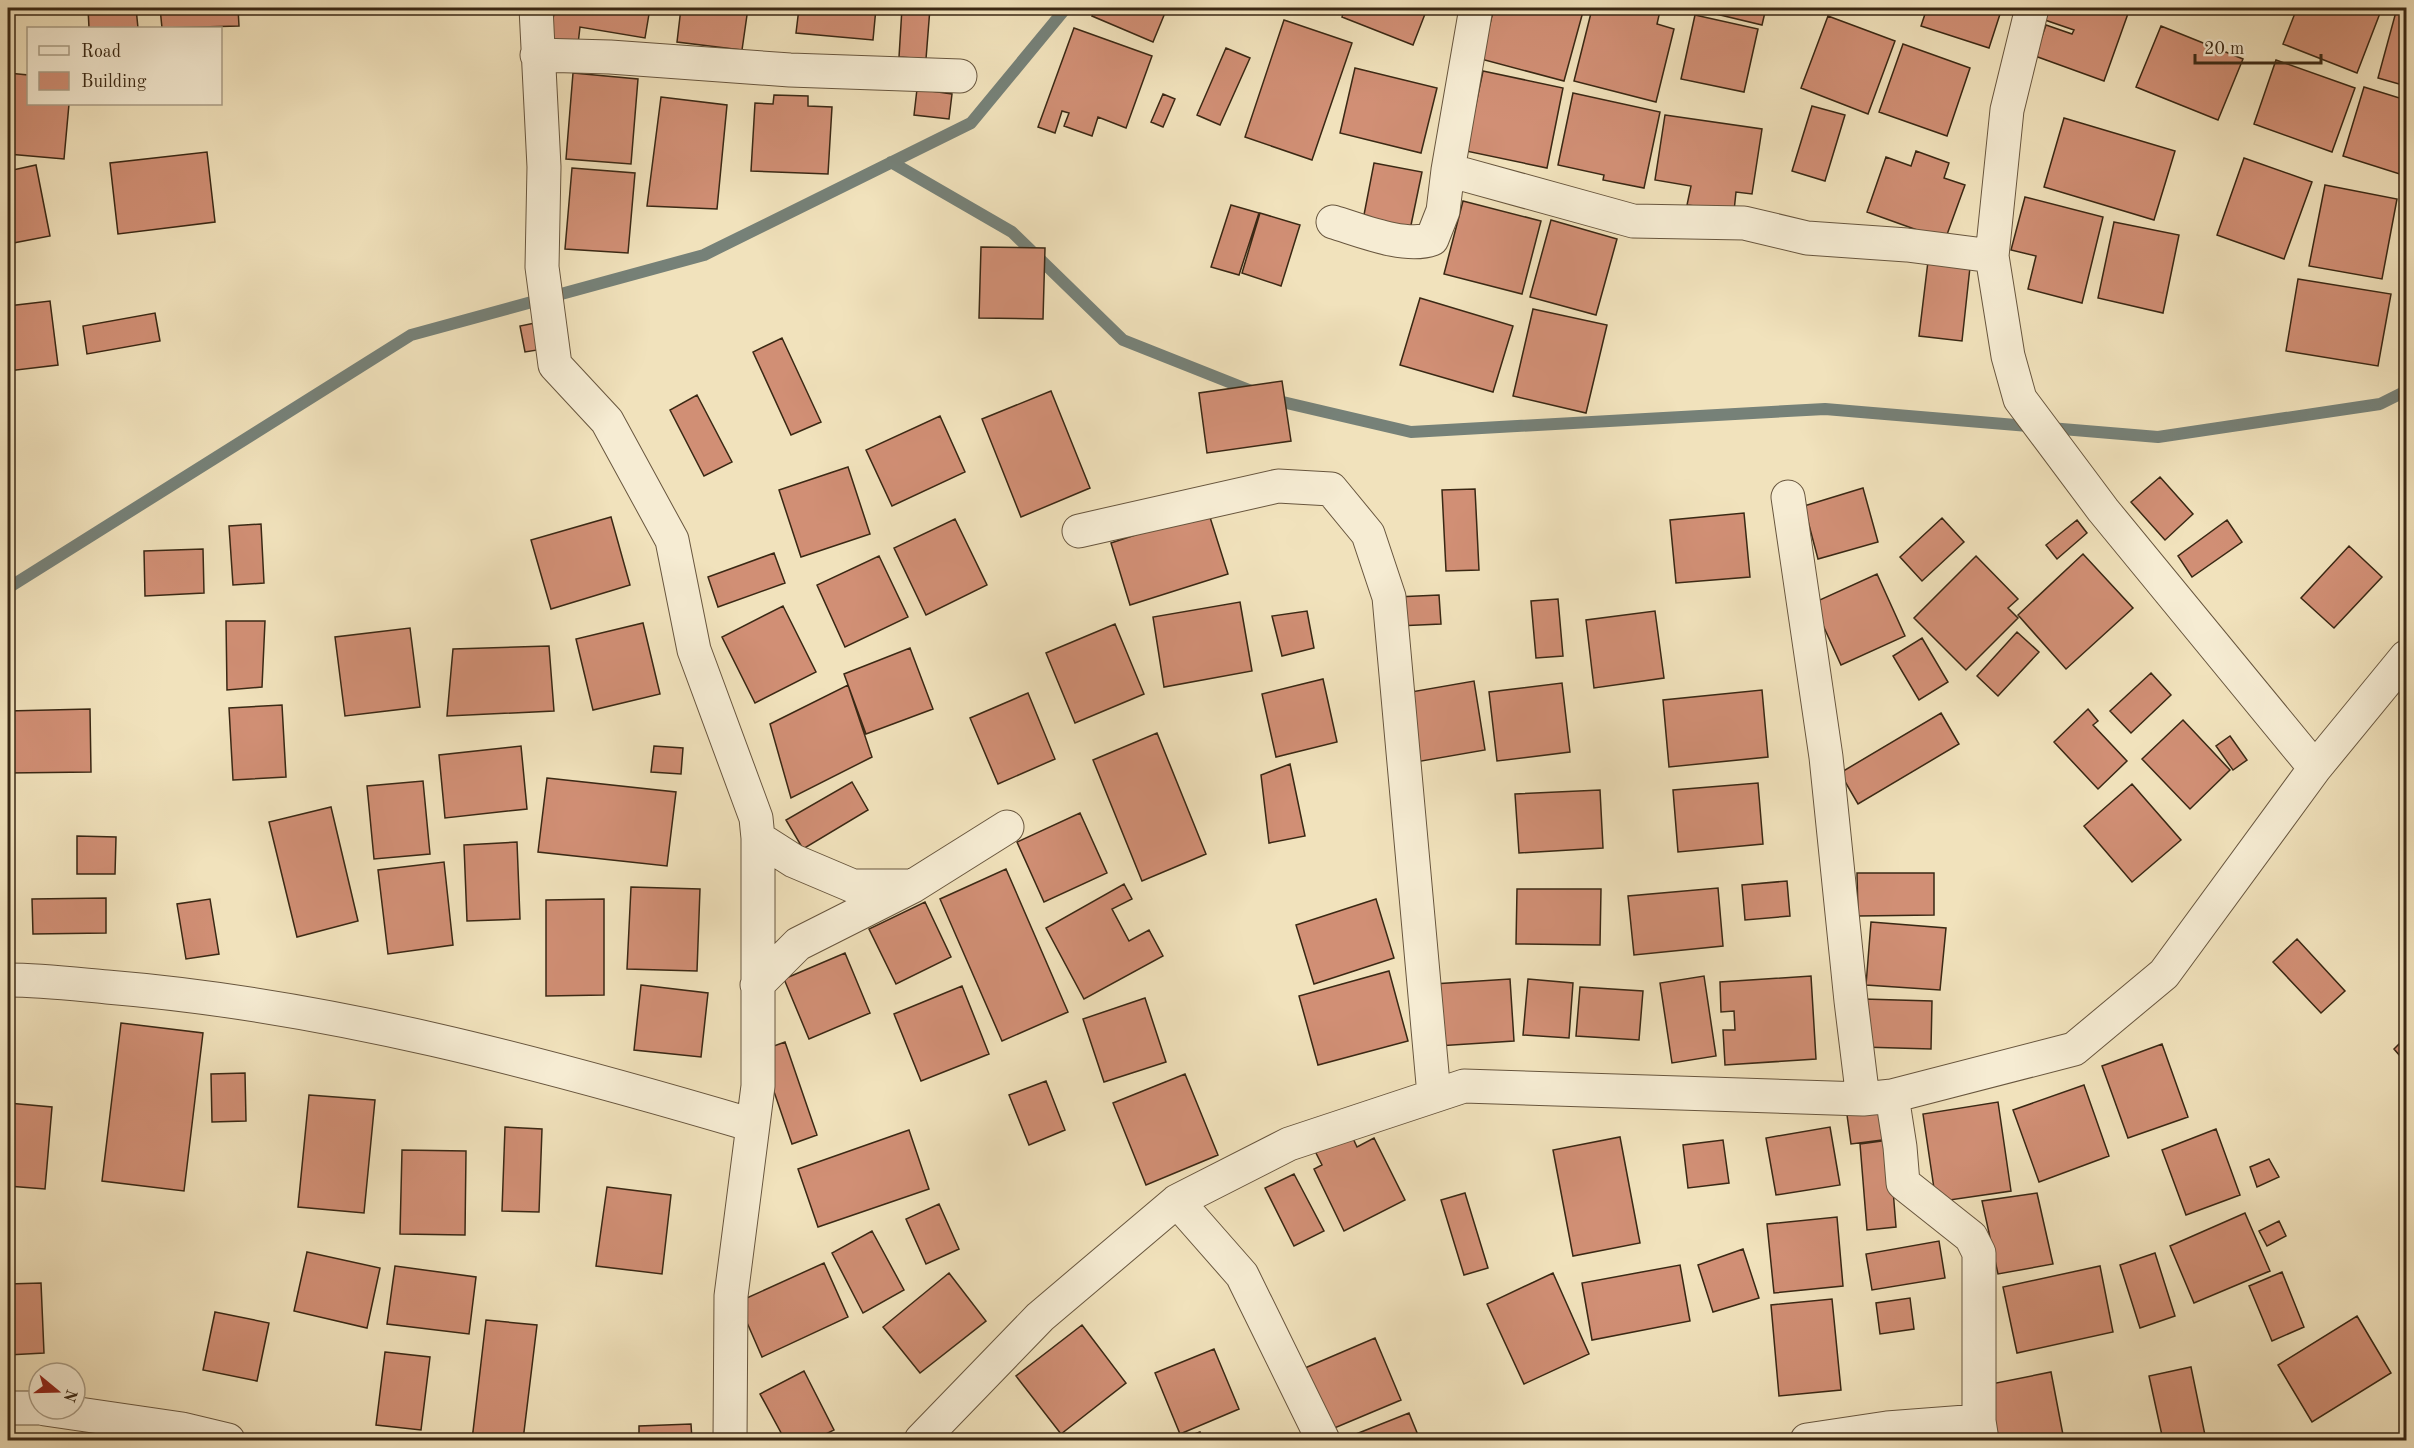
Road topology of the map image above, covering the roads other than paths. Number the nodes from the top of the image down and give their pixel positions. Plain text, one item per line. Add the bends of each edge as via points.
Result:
1 (537, 8) edge
2 (1476, 8) edge
3 (2032, 8) edge
4 (537, 55) junction
5 (960, 76) dead end
6 (1448, 170) junction
7 (1333, 222) dead end
8 (1992, 256) junction
9 (1788, 497) dead end
10 (1079, 531) dead end
11 (2406, 657) edge
12 (2315, 768) junction
13 (1007, 826) dead end
14 (759, 837) junction
15 (913, 885) junction
16 (8, 980) edge
17 (757, 985) junction
18 (1434, 1095) junction
19 (1878, 1097) junction
20 (753, 1125) junction
21 (1177, 1201) junction
22 (8, 1408) edge
23 (27, 1408) edge
24 (87, 1415) edge
25 (1981, 1431) edge
26 (228, 1440) edge
27 (730, 1440) edge
28 (921, 1440) edge
29 (1323, 1440) edge
30 (1808, 1440) edge

1 - 4 street
2 - 6 street
3 - 8 street via 2007,110
4 - 5 street
4 - 14 street via 544,167 542,267 555,365 607,421 672,540 694,650 756,818
6 - 7 street via 1443,211 1432,239 1420,243 1385,237
6 - 8 street via 1633,221 1744,223 1807,238
8 - 12 street via 2008,356 2020,399 2103,510
9 - 19 street via 1826,757 1851,1001
10 - 18 street via 1278,486 1331,489 1368,534 1389,597
11 - 12 street
12 - 19 street via 2164,974 2074,1049
13 - 15 street
14 - 15 street via 794,861 853,886
14 - 17 street
15 - 17 street via 798,944
16 - 20 street via 158,991 292,1009 446,1042
17 - 20 street via 758,1086
18 - 19 street via 1464,1086
18 - 21 street via 1289,1144
19 - 25 street via 1900,1147 1903,1183 1971,1237 1979,1253
20 - 27 street via 730,1296
21 - 28 street via 1040,1317
21 - 29 street via 1242,1275
22 - 23 street
24 - 26 street
25 - 30 street via 1887,1428

